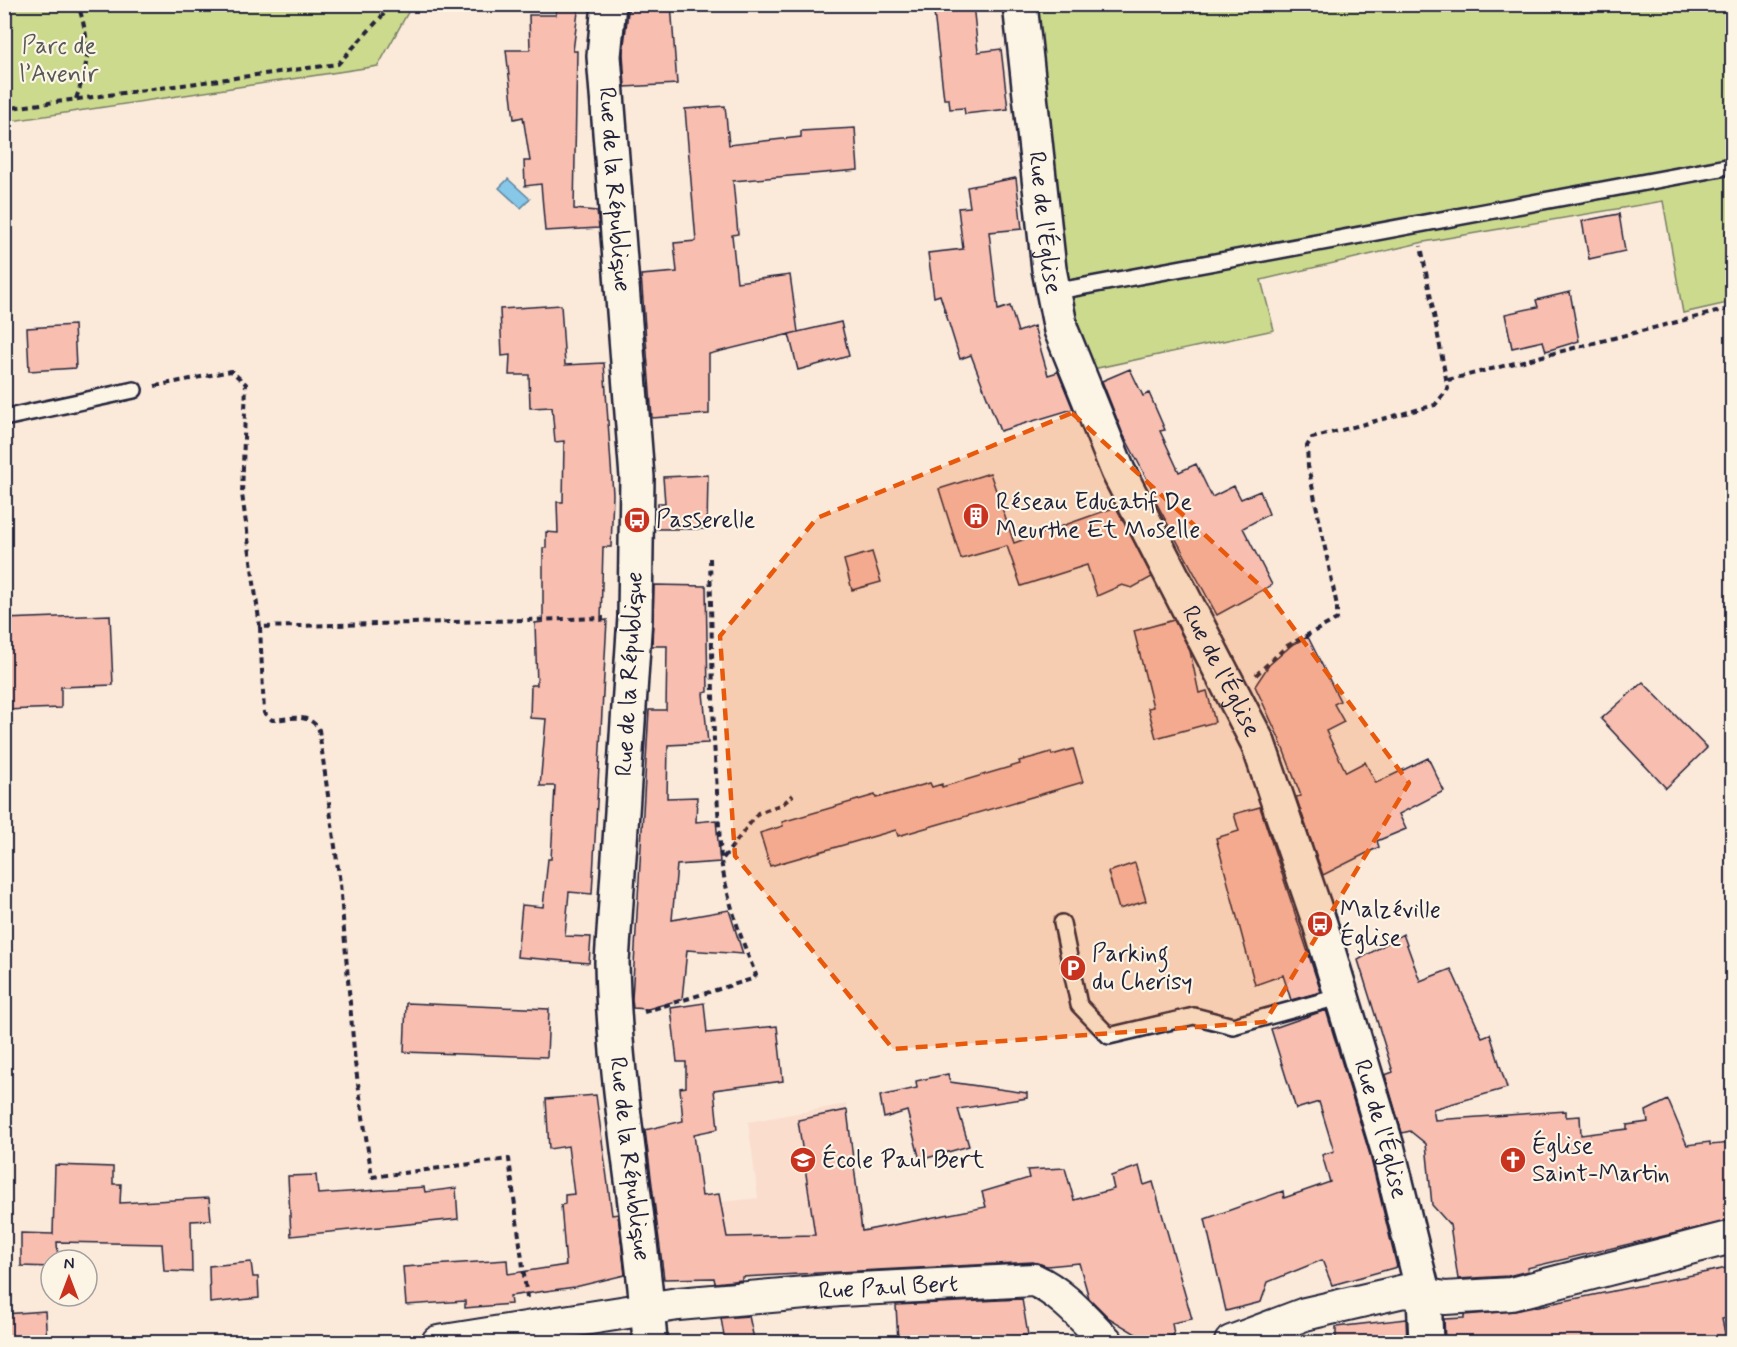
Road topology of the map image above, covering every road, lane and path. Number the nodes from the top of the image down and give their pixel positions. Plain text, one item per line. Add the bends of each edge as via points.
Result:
1 (14, 4) edge
2 (78, 4) edge
3 (393, 4) edge
4 (609, 4) edge
5 (1020, 4) edge
6 (4, 8) edge
7 (4, 64) edge
8 (76, 99) junction
9 (7, 109) edge
10 (1732, 166) edge
11 (1419, 237) dead end
12 (1053, 291) junction
13 (1732, 309) edge
14 (1448, 380) junction
15 (134, 390) joint
16 (4, 418) edge
17 (710, 558) dead end
18 (635, 617) junction
19 (260, 627) junction
20 (1233, 690) junction
21 (793, 795) dead end
22 (722, 861) junction
23 (1062, 923) dead end
24 (1342, 996) junction
25 (612, 1017) junction
26 (1732, 1237) edge
27 (1424, 1296) junction
28 (648, 1310) junction
29 (531, 1328) junction
30 (438, 1342) edge
31 (650, 1342) edge
32 (1107, 1342) edge
33 (1231, 1342) edge
34 (1426, 1342) edge

1 - 6 path
2 - 8 path via 88,40 88,60
3 - 8 path via 338,63
4 - 18 main road, Rue de la République via 605,78 637,477
5 - 12 main road, Rue de l'Église
7 - 9 path
8 - 9 path
10 - 12 lane
11 - 14 path
12 - 20 main road, Rue de l'Église via 1061,330 1118,471
13 - 14 path
14 - 20 path via 1448,388 1435,405 1312,438 1307,447 1308,466 1337,606 1336,619 1287,646 1252,679
15 - 16 lane
15 - 19 path via 231,371 246,384 242,494
17 - 22 path via 714,741
18 - 19 path
18 - 25 main road, Rue de la République via 612,962
19 - 29 path via 264,713 272,720 309,718 319,730 340,883 355,1063 372,1177 508,1159
20 - 24 main road, Rue de l'Église via 1261,751
21 - 22 path via 783,804 758,813
22 - 25 path via 738,933 756,975 644,1012
23 - 24 lane via 1079,1005 1109,1036 1194,1016 1233,1026
24 - 27 main road, Rue de l'Église via 1388,1150
25 - 28 main road, Rue de la République
26 - 27 street via 1511,1294
27 - 33 street via 1404,1291 1305,1314
27 - 34 main road, Rue de l'Église
28 - 29 street, Rue Paul Bert
28 - 31 main road, Rue de la République
28 - 32 street, Rue Paul Bert via 840,1290 1034,1280 1062,1297
29 - 30 street, Rue Paul Bert

